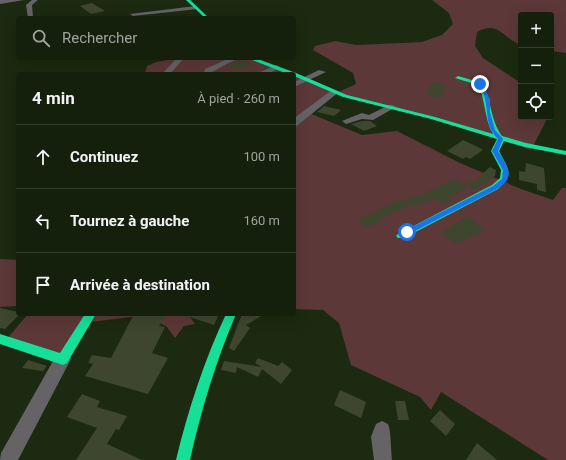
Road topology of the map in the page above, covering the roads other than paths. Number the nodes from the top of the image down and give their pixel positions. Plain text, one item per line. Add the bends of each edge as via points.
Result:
1 (21, 0) edge
2 (35, 0) edge
3 (188, 0) edge
4 (0, 2) edge
5 (196, 8) junction
6 (133, 14) dead end
7 (30, 16) edge
8 (205, 16) edge
9 (179, 60) edge
10 (231, 60) edge
11 (256, 60) edge
12 (276, 67) junction
13 (168, 72) edge
14 (208, 72) edge
15 (265, 72) edge
16 (289, 72) edge
17 (322, 72) dead end
18 (296, 75) edge
19 (307, 78) junction
20 (458, 78) dead end
21 (296, 84) edge
22 (335, 92) junction
23 (392, 107) junction
24 (346, 122) dead end
25 (296, 123) edge
26 (501, 139) junction
27 (566, 153) edge
28 (401, 236) dead end
29 (90, 316) edge
30 (231, 316) edge
31 (0, 339) edge
32 (63, 359) junction
33 (382, 430) dead end
34 (8, 460) edge
35 (183, 460) edge
36 (383, 460) edge

1 - 4 street
2 - 7 street via 29,6
3 - 5 street
5 - 6 street
5 - 8 street
9 - 13 street
10 - 14 street
11 - 12 street
12 - 15 street
12 - 16 street
17 - 19 street
18 - 19 street
19 - 21 street
19 - 22 street
20 - 26 street via 480,84 488,99 492,130
22 - 23 street
22 - 25 street
23 - 24 street via 370,118 362,116
23 - 26 street
26 - 27 street
26 - 28 street via 495,151 506,170 502,183
29 - 32 street
30 - 35 street via 214,351 192,418
31 - 32 street
32 - 34 street
33 - 36 street via 380,438

